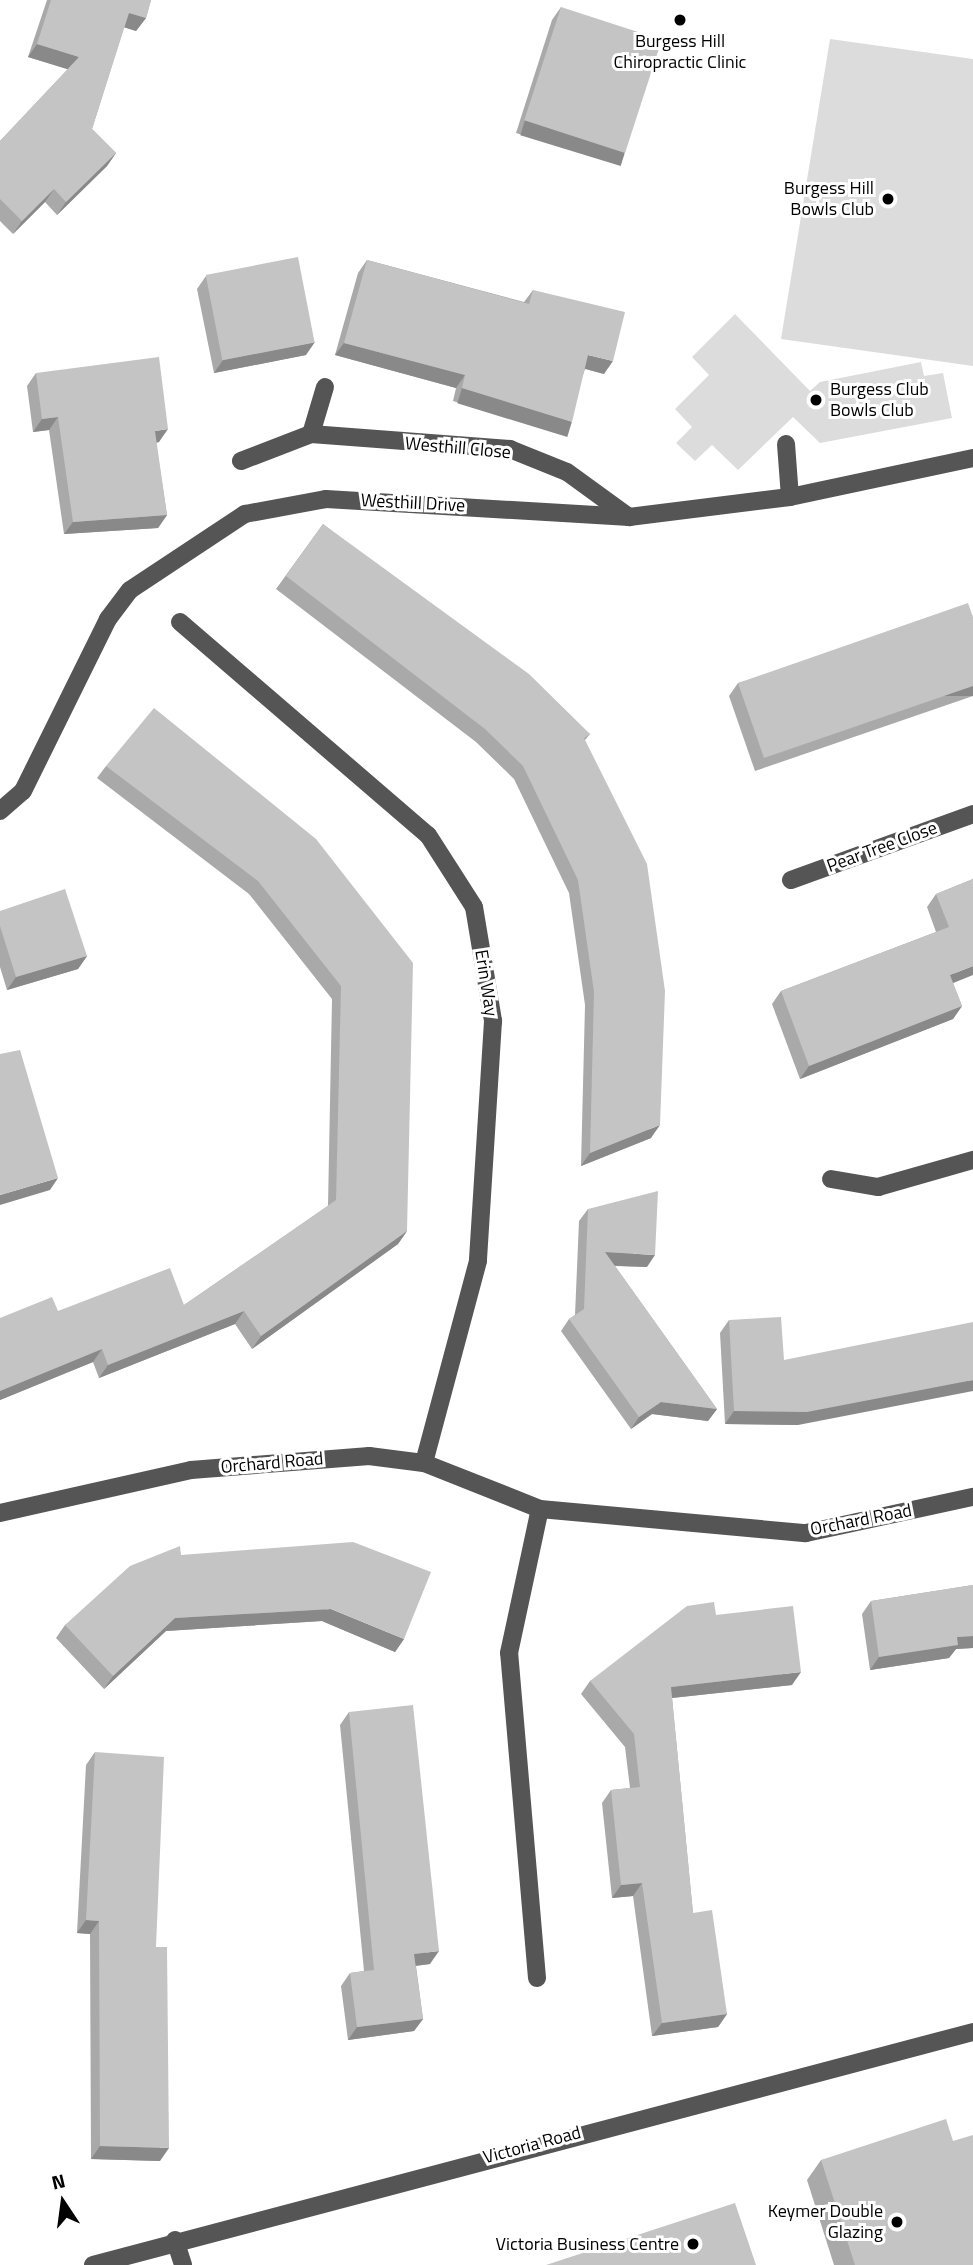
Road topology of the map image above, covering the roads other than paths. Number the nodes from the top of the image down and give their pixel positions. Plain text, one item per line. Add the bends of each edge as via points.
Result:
1 (325, 387) dead end
2 (311, 434) junction
3 (786, 444) dead end
4 (973, 458) edge
5 (240, 461) dead end
6 (790, 497) junction
7 (629, 517) junction
8 (180, 622) dead end
9 (0, 811) edge
10 (973, 814) edge
11 (791, 880) dead end
12 (973, 1160) edge
13 (831, 1180) dead end
14 (424, 1463) junction
15 (973, 1497) edge
16 (540, 1509) junction
17 (0, 1513) edge
18 (537, 1978) dead end
19 (973, 2032) edge
20 (175, 2240) junction
21 (93, 2265) edge
22 (183, 2265) edge

1 - 2 street
2 - 5 street
2 - 7 street, Westhill Close via 510,449 567,472
3 - 6 street
4 - 6 street, Westhill Drive
6 - 7 street, Westhill Drive
7 - 9 street, Westhill Drive via 326,499 244,514 131,590 108,619 23,791
8 - 14 street, Erin Way via 428,835 474,907 493,1021 478,1261
10 - 11 street, Pear Tree Close
12 - 13 street via 878,1187
14 - 16 street, Orchard Road
14 - 17 street, Orchard Road via 369,1456 191,1470
15 - 16 street, Orchard Road via 806,1533
16 - 18 street via 509,1653
19 - 20 street, Victoria Road
20 - 21 street, Victoria Road
20 - 22 street

